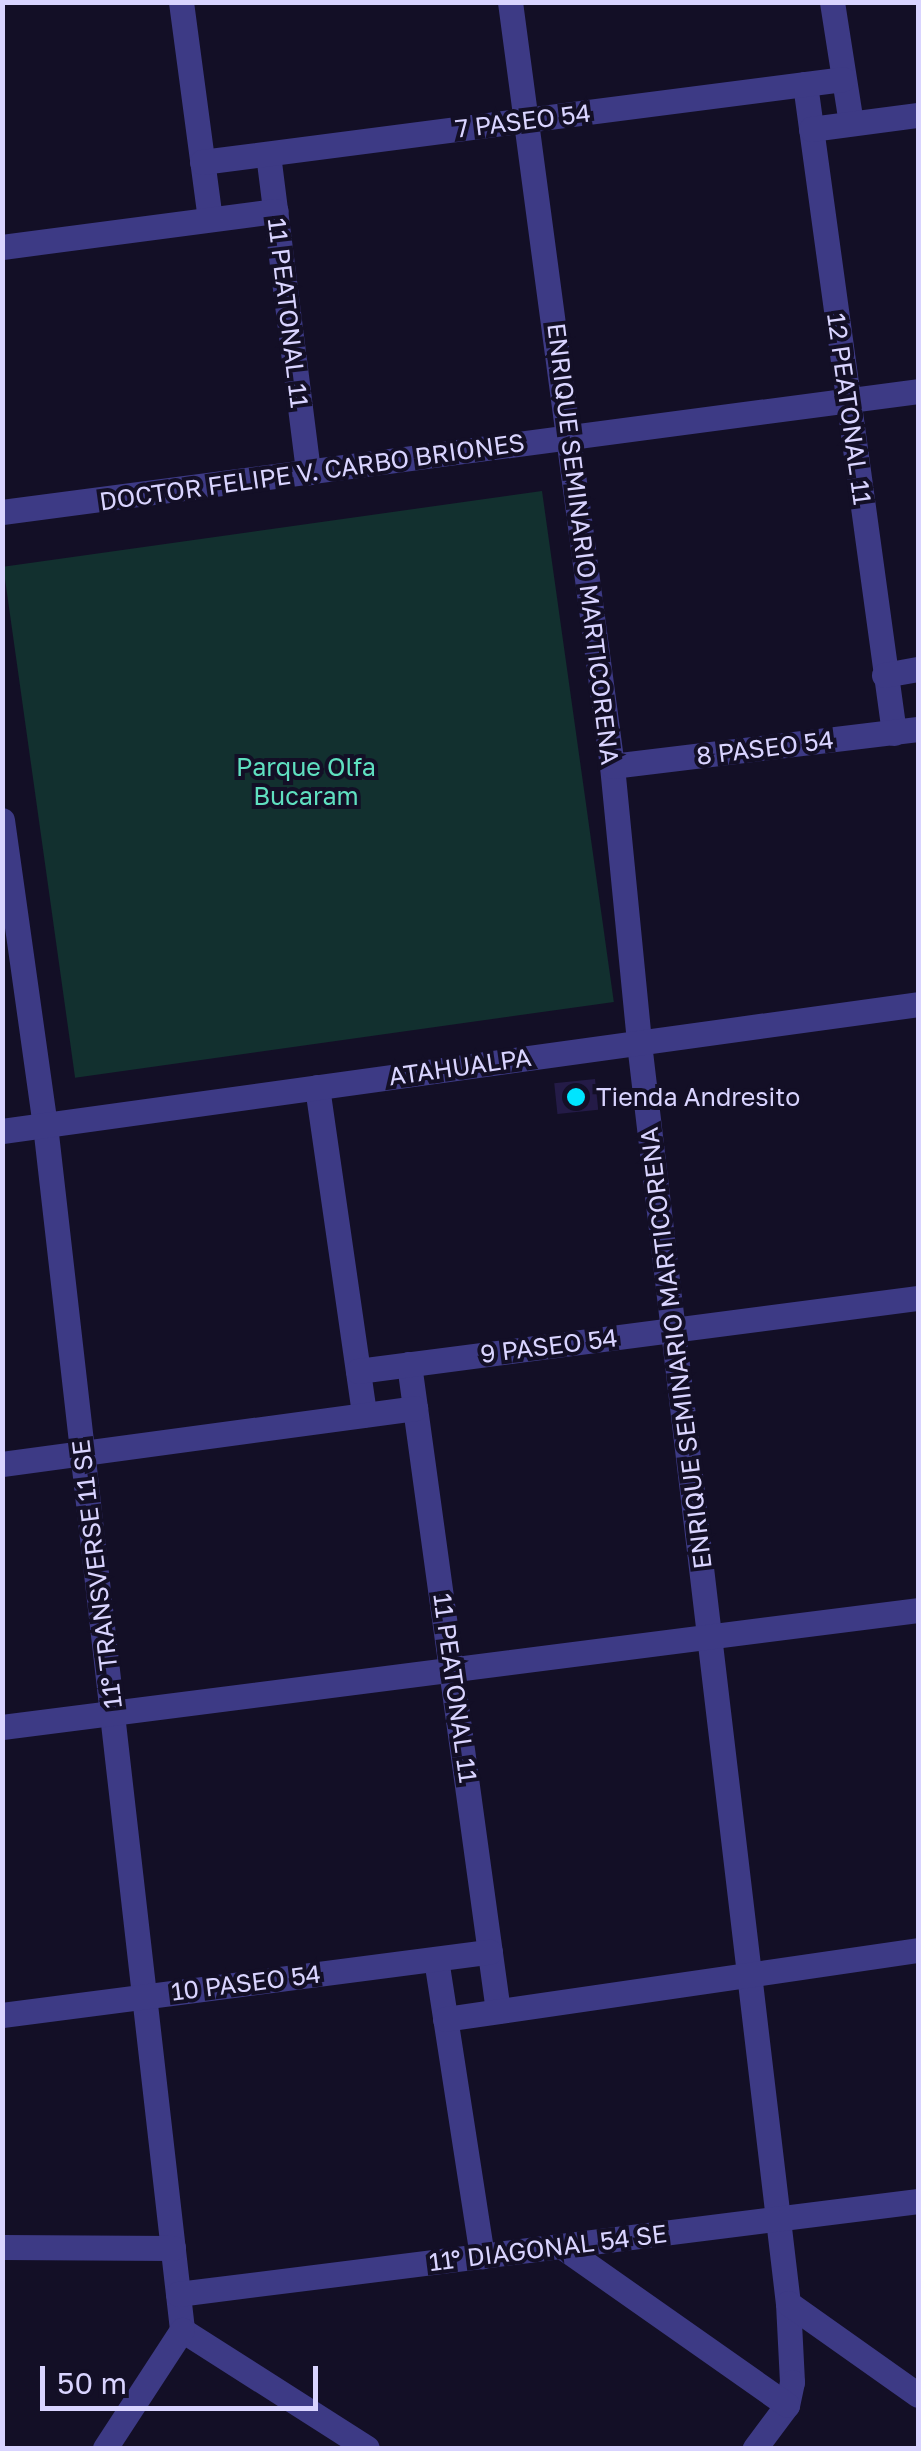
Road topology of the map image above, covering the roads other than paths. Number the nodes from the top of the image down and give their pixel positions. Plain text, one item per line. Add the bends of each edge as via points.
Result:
1 (181, 2) edge
2 (510, 2) edge
3 (832, 2) edge
4 (842, 79) junction
5 (805, 84) junction
6 (918, 115) edge
7 (528, 120) junction
8 (850, 123) junction
9 (811, 130) junction
10 (268, 154) junction
11 (202, 162) junction
12 (276, 211) junction
13 (210, 220) junction
14 (2, 247) edge
15 (918, 391) edge
16 (848, 400) junction
17 (570, 437) junction
18 (308, 472) junction
19 (2, 512) edge
20 (918, 669) edge
21 (884, 675) junction
22 (906, 731) edge
23 (612, 766) junction
24 (2, 820) edge
25 (918, 1004) edge
26 (640, 1043) junction
27 (318, 1086) junction
28 (46, 1124) junction
29 (2, 1131) edge
30 (918, 1298) edge
31 (674, 1330) junction
32 (409, 1364) junction
33 (358, 1371) junction
34 (415, 1408) junction
35 (364, 1414) junction
36 (83, 1454) junction
37 (2, 1464) edge
38 (918, 1610) edge
39 (710, 1638) junction
40 (453, 1671) junction
41 (112, 1712) junction
42 (2, 1727) edge
43 (918, 1950) edge
44 (490, 1952) junction
45 (436, 1959) junction
46 (750, 1974) junction
47 (144, 1996) junction
48 (498, 2011) junction
49 (2, 2015) edge
50 (445, 2019) junction
51 (918, 2201) edge
52 (778, 2219) junction
53 (561, 2246) junction
54 (2, 2247) edge
55 (173, 2248) junction
56 (482, 2256) junction
57 (178, 2294) junction
58 (788, 2303) junction
59 (182, 2330) junction
60 (918, 2394) edge
61 (786, 2405) junction
62 (105, 2448) edge
63 (367, 2448) edge
64 (755, 2448) edge

1 - 11 street
2 - 7 street, ENRIQUE SEMINARIO MARTICORENA
3 - 4 street
4 - 5 street, 7 PASEO 54
4 - 8 street
5 - 7 street, 7 PASEO 54
5 - 9 street, 12 PEATONAL 11
6 - 8 street
7 - 10 street, 7 PASEO 54
7 - 17 street, ENRIQUE SEMINARIO MARTICORENA
8 - 9 street
9 - 16 street, 12 PEATONAL 11
10 - 11 street, 7 PASEO 54
10 - 12 street, 11 PEATONAL 11
11 - 13 street
12 - 13 street
12 - 18 street, 11 PEATONAL 11
13 - 14 street
15 - 16 street, DOCTOR FELIPE V. CARBO BRIONES
16 - 17 street, DOCTOR FELIPE V. CARBO BRIONES
16 - 21 street, 12 PEATONAL 11
17 - 18 street, DOCTOR FELIPE V. CARBO BRIONES
17 - 23 street, ENRIQUE SEMINARIO MARTICORENA
18 - 19 street, DOCTOR FELIPE V. CARBO BRIONES
20 - 21 street
21 - 22 street, 12 PEATONAL 11
22 - 23 street, 8 PASEO 54
23 - 26 street, ENRIQUE SEMINARIO MARTICORENA
24 - 28 street, 11° TRANSVERSE 11 SE
25 - 26 street, ATAHUALPA
26 - 27 street, ATAHUALPA
26 - 31 street, ENRIQUE SEMINARIO MARTICORENA
27 - 28 street, ATAHUALPA
27 - 33 street
28 - 29 street, ATAHUALPA
28 - 36 street, 11° TRANSVERSE 11 SE
30 - 31 street, 9 PASEO 54
31 - 32 street, 9 PASEO 54
31 - 39 street, ENRIQUE SEMINARIO MARTICORENA
32 - 33 street, 9 PASEO 54
32 - 34 street, 11 PEATONAL 11
33 - 35 street
34 - 35 street
34 - 40 street, 11 PEATONAL 11
35 - 36 street
36 - 37 street
36 - 41 street, 11° TRANSVERSE 11 SE
38 - 39 street
39 - 40 street
39 - 46 street, ENRIQUE SEMINARIO MARTICORENA
40 - 41 street
40 - 44 street, 11 PEATONAL 11
41 - 42 street
41 - 47 street, 11° TRANSVERSE 11 SE
43 - 46 street
44 - 45 street, 10 PASEO 54
44 - 48 street, 11 PEATONAL 11
45 - 47 street, 10 PASEO 54
45 - 50 street
46 - 48 street
46 - 52 street, ENRIQUE SEMINARIO MARTICORENA
47 - 49 street, 10 PASEO 54
47 - 55 street, 11° TRANSVERSE 11 SE
48 - 50 street
50 - 56 street
51 - 52 street, 11° DIAGONAL 54 SE
52 - 53 street, 11° DIAGONAL 54 SE
52 - 58 street, ENRIQUE SEMINARIO MARTICORENA
53 - 56 street, 11° DIAGONAL 54 SE
53 - 61 street
54 - 55 street
55 - 57 street, 11° TRANSVERSE 11 SE
56 - 57 street, 11° DIAGONAL 54 SE
57 - 59 street, 11° TRANSVERSE 11 SE
58 - 60 street
58 - 61 street, ENRIQUE SEMINARIO MARTICORENA via 792,2382
59 - 62 street
59 - 63 street
61 - 64 street

